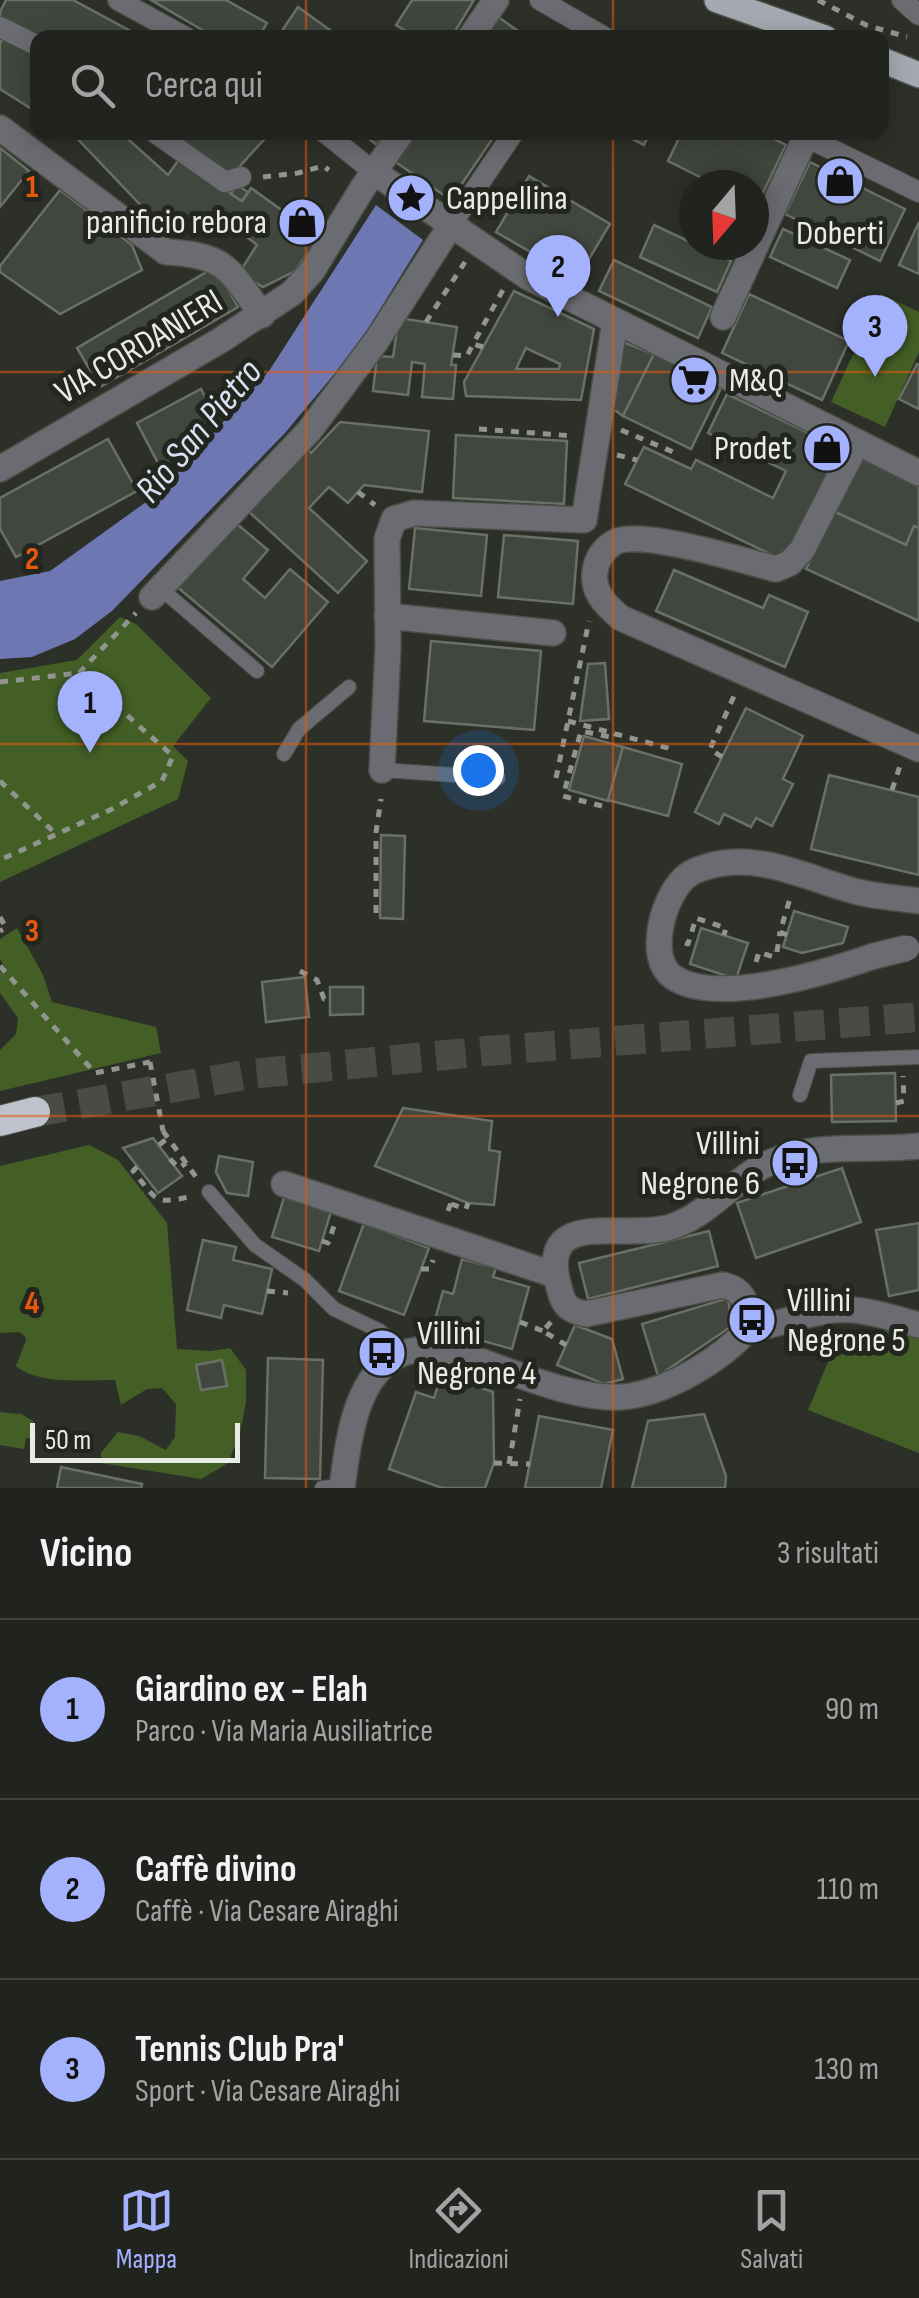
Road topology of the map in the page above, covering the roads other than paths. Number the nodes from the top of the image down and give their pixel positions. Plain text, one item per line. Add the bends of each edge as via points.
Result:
1 (118, 0) edge
2 (496, 0) edge
3 (540, 0) edge
4 (717, 0) edge
5 (902, 0) edge
6 (919, 15) edge
7 (0, 27) edge
8 (172, 30) edge
9 (475, 30) edge
10 (592, 30) edge
11 (802, 30) edge
12 (30, 42) edge
13 (889, 63) edge
14 (919, 75) edge
15 (0, 128) edge
16 (165, 140) edge
17 (331, 140) edge
18 (396, 140) edge
19 (509, 140) edge
20 (801, 140) edge
21 (816, 140) edge
22 (241, 177) road end
23 (368, 180) junction
24 (919, 192) edge
25 (451, 225) junction
26 (262, 315) junction
27 (723, 317) dead end
28 (615, 321) junction
29 (857, 443) junction
30 (0, 469) edge
31 (919, 473) edge
32 (156, 592) joint
33 (387, 616) junction
34 (553, 633) dead end
35 (256, 671) dead end
36 (349, 687) dead end
37 (919, 749) edge
38 (284, 754) dead end
39 (382, 770) joint
40 (498, 778) dead end
41 (919, 901) edge
42 (913, 950) edge
43 (919, 1057) edge
44 (800, 1095) dead end
45 (36, 1112) tunnel mouth
46 (0, 1121) edge
47 (919, 1146) edge
48 (284, 1184) dead end
49 (209, 1192) road end
50 (555, 1275) junction
51 (919, 1325) edge
52 (748, 1329) junction
53 (395, 1358) junction
54 (336, 1487) edge

1 - 8 street
2 - 9 street
3 - 10 street
4 - 11 main road
5 - 6 street
7 - 12 street
13 - 14 main road
15 - 26 street, VIA CORDANIERI via 166,252 217,260
16 - 22 street via 225,182
17 - 23 street
18 - 23 street, VIA CORDANIERI
19 - 25 street
20 - 27 street
21 - 24 street
23 - 25 street
23 - 26 street, VIA CORDANIERI via 312,271
25 - 28 street
25 - 32 street via 310,431
26 - 30 street, VIA CORDANIERI
28 - 29 street
28 - 33 street via 584,520 414,514 394,519 387,539
29 - 31 street
29 - 37 street via 790,563 776,569 644,538 617,541 598,560 594,578 602,603 621,618
32 - 35 lane
33 - 34 street
33 - 39 street
36 - 38 lane via 299,729
39 - 40 lane
41 - 42 street, bridge via 862,893 768,865 724,863 688,875 668,901 659,933 670,976 720,990
43 - 44 lane via 810,1061
45 - 46 highway
47 - 50 street via 829,1147 784,1157 667,1228 580,1231 564,1239
48 - 50 street
49 - 53 lane via 255,1244 334,1309 380,1331
50 - 52 street via 563,1302 586,1314 736,1288 746,1299
51 - 52 street via 833,1310
52 - 53 street via 687,1376 630,1396 576,1391 454,1352 420,1350
53 - 54 street via 357,1408

